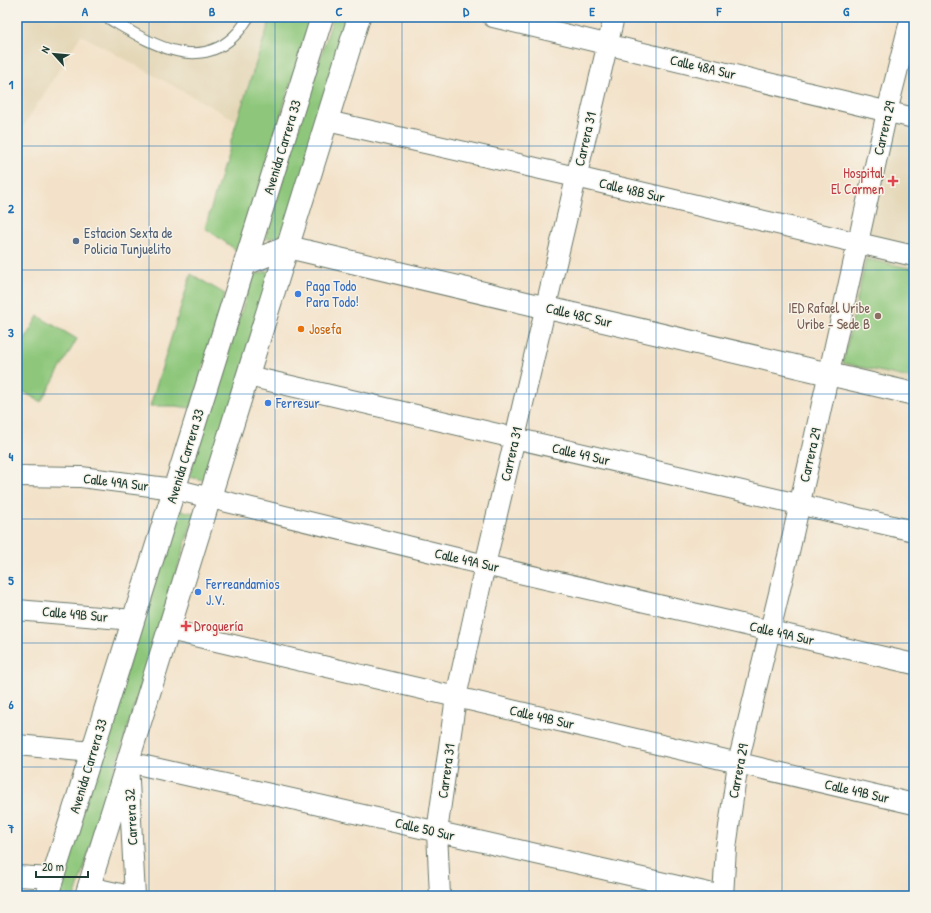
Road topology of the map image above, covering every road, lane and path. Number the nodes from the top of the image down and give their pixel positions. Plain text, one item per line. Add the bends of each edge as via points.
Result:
1 (106, 17) edge
2 (248, 17) edge
3 (322, 17) edge
4 (359, 17) edge
5 (493, 17) edge
6 (614, 17) edge
7 (911, 17) edge
8 (607, 44) junction
9 (887, 112) junction
10 (914, 118) edge
11 (327, 121) junction
12 (576, 177) junction
13 (858, 243) junction
14 (288, 247) junction
15 (914, 256) edge
16 (245, 264) junction
17 (546, 307) junction
18 (828, 375) junction
19 (248, 376) junction
20 (914, 394) edge
21 (515, 438) junction
22 (17, 476) edge
23 (174, 489) junction
24 (210, 498) junction
25 (799, 504) junction
26 (914, 531) edge
27 (485, 565) junction
28 (17, 610) edge
29 (133, 620) junction
30 (169, 630) junction
31 (770, 630) junction
32 (914, 664) edge
33 (456, 697) junction
34 (17, 745) edge
35 (92, 752) junction
36 (128, 762) junction
37 (738, 763) junction
38 (914, 804) edge
39 (437, 832) junction
40 (17, 876) edge
41 (49, 887) edge
42 (87, 891) edge
43 (130, 896) edge
44 (135, 896) edge
45 (440, 896) edge
46 (722, 896) edge

1 - 2 lane via 164,48 181,53 195,53 212,50 225,44 238,32
3 - 16 main road, Avenida Carrera 33
4 - 11 main road
5 - 8 street, Calle 48A Sur
6 - 8 street, Carrera 31
7 - 9 street, Carrera 29
8 - 9 street, Calle 48A Sur
8 - 12 street, Carrera 31
9 - 10 street, Calle 48A Sur
9 - 13 street, Carrera 29
11 - 12 street, Calle 48B Sur
11 - 14 main road
12 - 13 street, Calle 48B Sur
12 - 17 street, Carrera 31
13 - 15 street, Calle 48B Sur
13 - 18 street, Carrera 29
14 - 16 main road
14 - 17 main road, Calle 48C Sur
14 - 19 main road
16 - 23 main road, Avenida Carrera 33
17 - 18 main road, Calle 48C Sur
17 - 21 street, Carrera 31
18 - 20 main road, Calle 48C Sur
18 - 25 street, Carrera 29
19 - 21 street, Calle 49 Sur
19 - 24 main road
21 - 25 street, Calle 49 Sur
21 - 27 street, Carrera 31
22 - 23 street, Calle 49A Sur via 81,477
23 - 24 street, Calle 49A Sur
23 - 29 main road, Avenida Carrera 33
24 - 27 street, Calle 49A Sur
24 - 30 main road
25 - 26 street, Calle 49 Sur
25 - 31 street, Carrera 29
27 - 31 street, Calle 49A Sur
27 - 33 street, Carrera 31
28 - 29 street, Calle 49B Sur
29 - 35 main road, Avenida Carrera 33
30 - 33 street, Calle 49B Sur
30 - 36 main road
31 - 32 street, Calle 49A Sur
31 - 37 street, Carrera 29
33 - 37 street, Calle 49B Sur
33 - 39 street, Carrera 31
34 - 35 street
35 - 41 main road, Avenida Carrera 33
36 - 39 street, Calle 50 Sur
36 - 42 main road
36 - 44 street, Carrera 32
37 - 38 street, Calle 49B Sur
37 - 46 street, Carrera 29
39 - 45 street, Carrera 31
39 - 46 street, Calle 50 Sur
40 - 41 street
42 - 43 street

